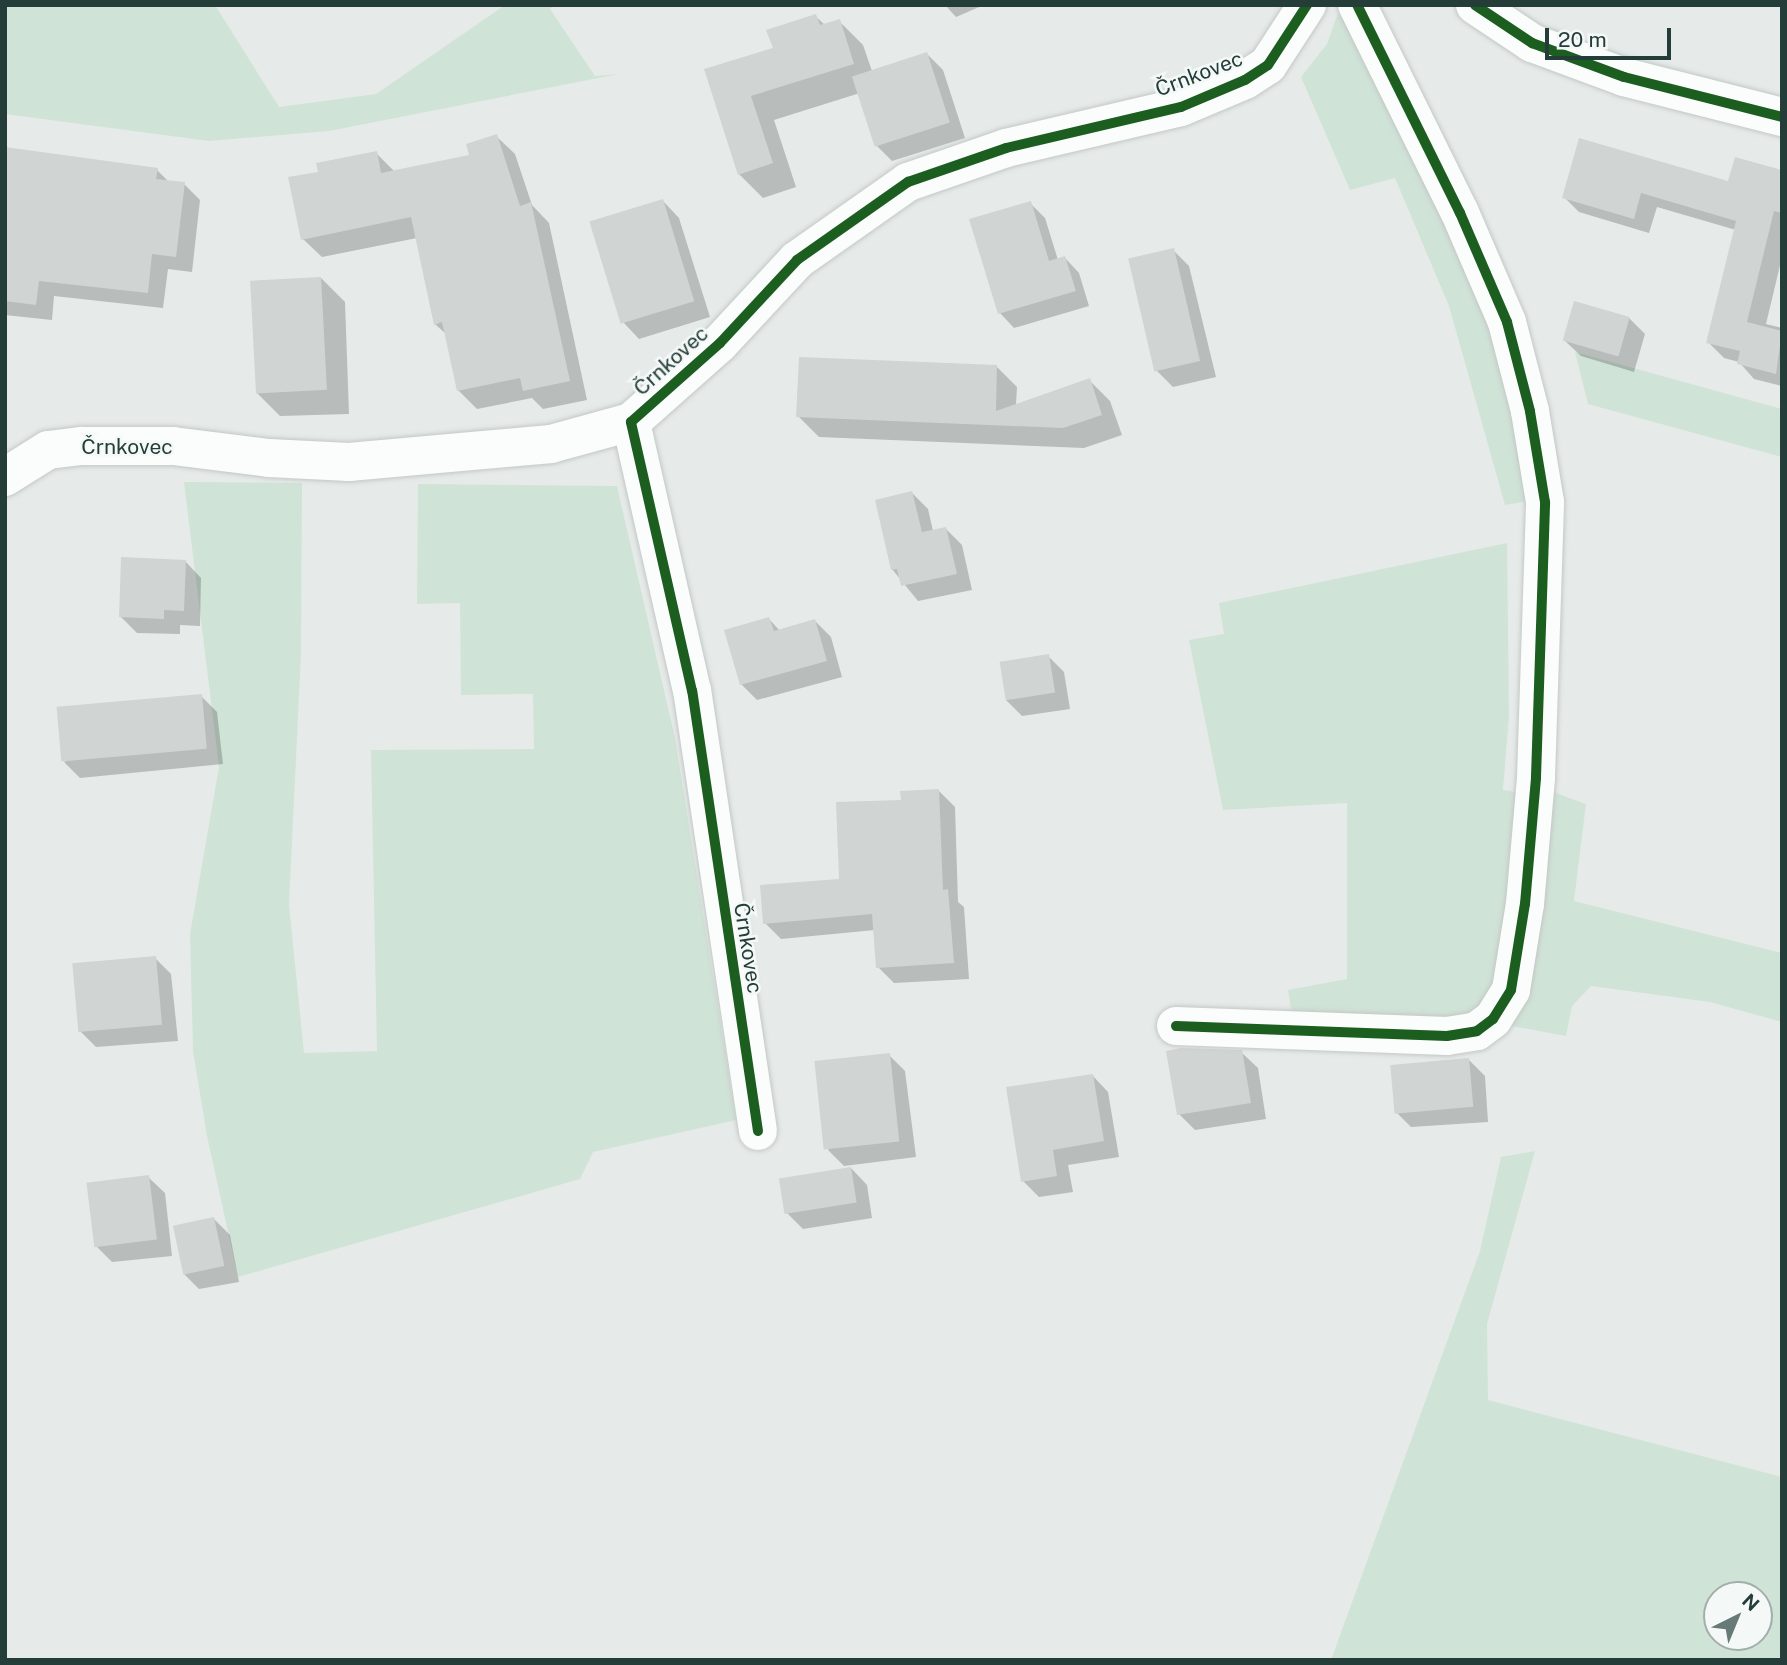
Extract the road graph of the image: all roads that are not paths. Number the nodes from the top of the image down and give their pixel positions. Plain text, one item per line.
1 (1307, 5) edge
2 (1357, 5) edge
3 (1475, 5) edge
4 (1782, 117) edge
5 (631, 422) junction
6 (5, 477) edge
7 (1176, 1026) dead end
8 (758, 1131) dead end

1 - 5 street, Črnkovec
2 - 7 street
3 - 4 street
5 - 6 street, Črnkovec
5 - 8 street, Črnkovec

